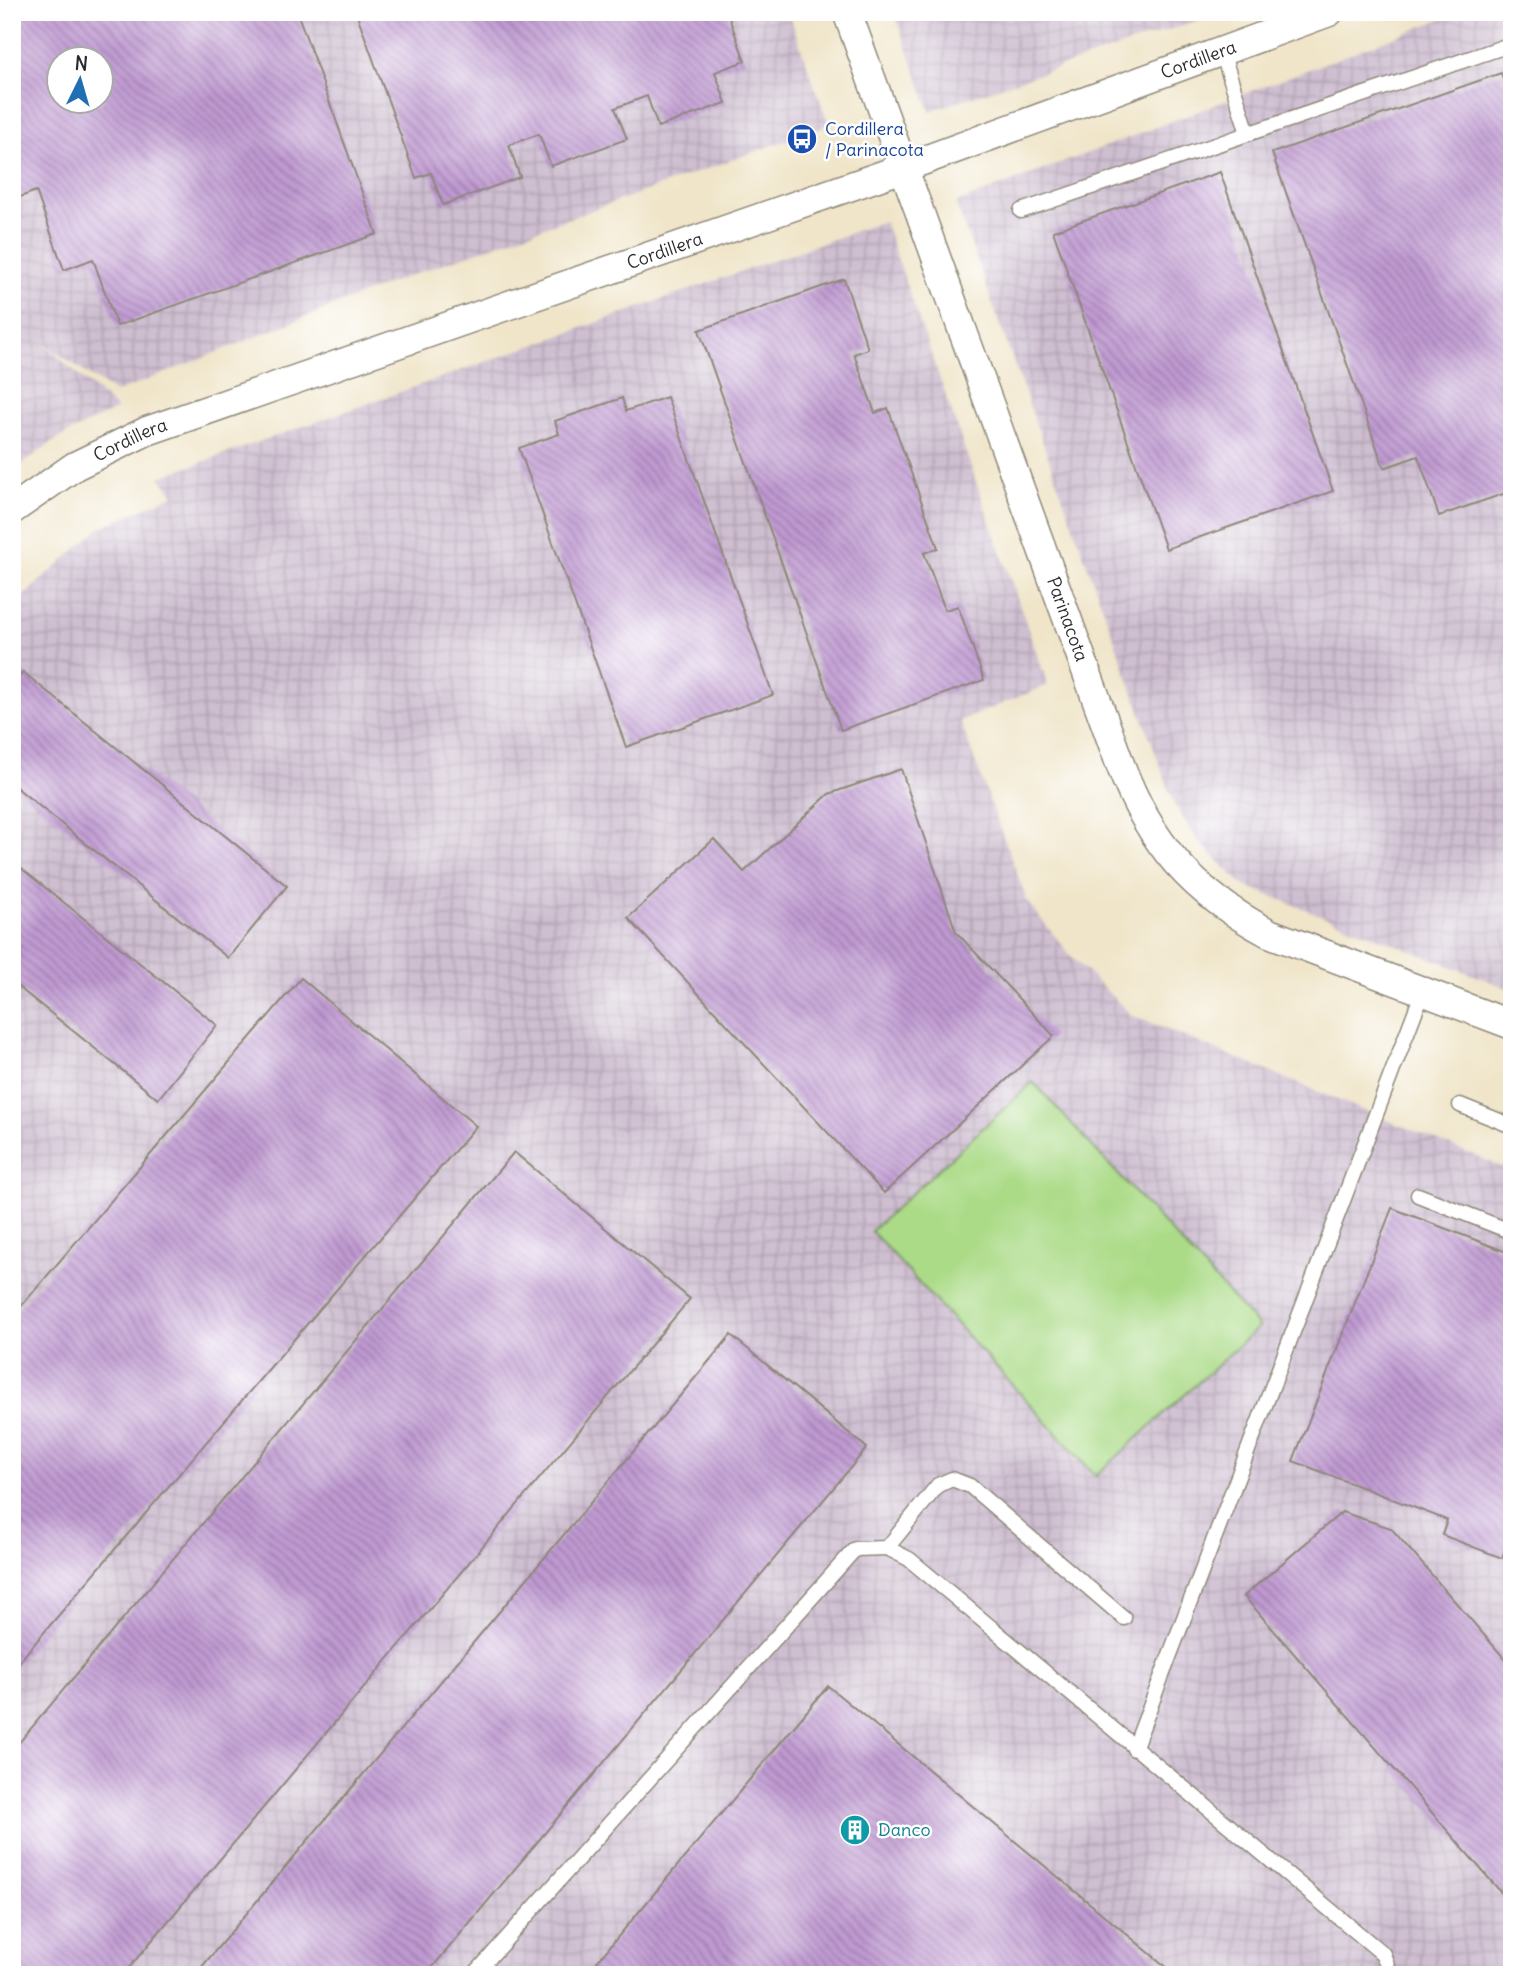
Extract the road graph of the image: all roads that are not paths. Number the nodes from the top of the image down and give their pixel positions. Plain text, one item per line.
1 (847, 12) edge
2 (1329, 12) edge
3 (1512, 44) edge
4 (1222, 52) junction
5 (1248, 133) junction
6 (904, 167) junction
7 (1021, 211) dead end
8 (12, 510) edge
9 (1423, 991) junction
10 (1512, 1025) edge
11 (1460, 1105) dead end
12 (1512, 1126) edge
13 (1418, 1195) dead end
14 (1512, 1232) edge
15 (887, 1548) junction
16 (1124, 1618) dead end
17 (1134, 1749) junction
18 (474, 1975) edge
19 (1391, 1975) edge

1 - 6 street, Parinacota
2 - 4 street, Cordillera
3 - 5 lane
4 - 5 lane
4 - 6 street, Cordillera
5 - 7 lane
6 - 8 street, Cordillera
6 - 9 street, Parinacota
9 - 10 street, Parinacota
9 - 17 lane
11 - 12 lane
13 - 14 lane
15 - 16 lane
15 - 17 lane
15 - 18 lane
17 - 19 lane

